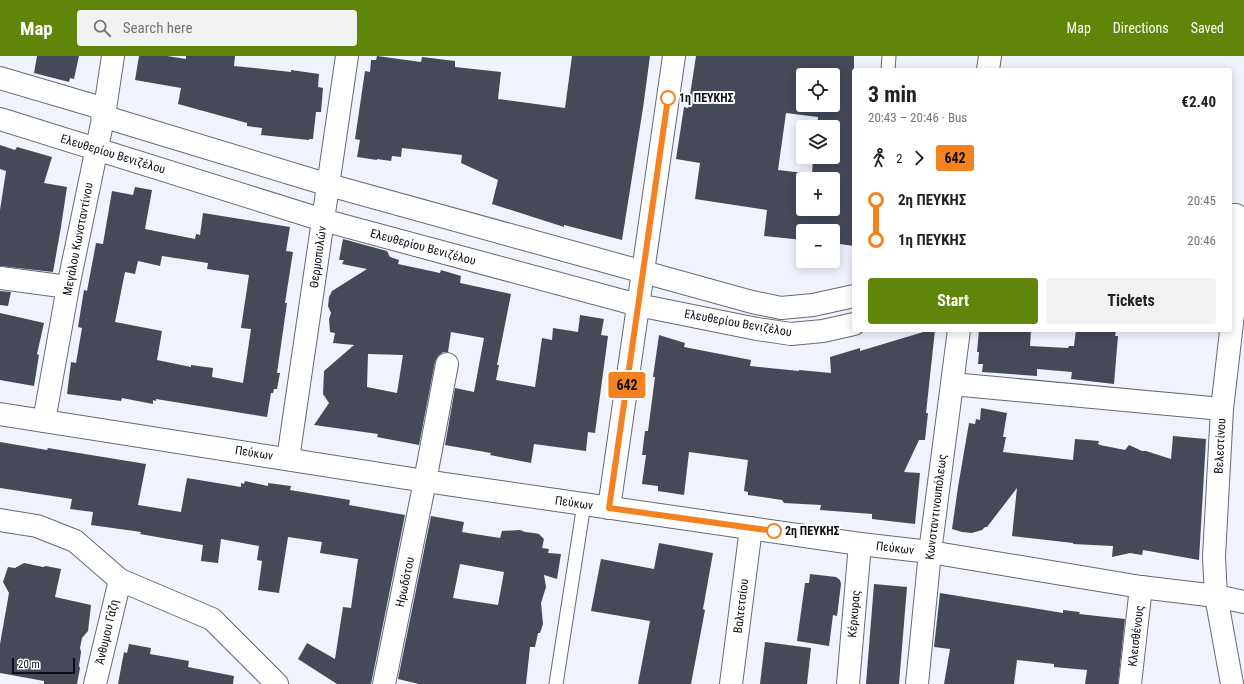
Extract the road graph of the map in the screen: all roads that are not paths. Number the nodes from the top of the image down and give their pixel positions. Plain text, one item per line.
1 (113, 56) edge
2 (347, 56) edge
3 (674, 56) edge
4 (889, 56) edge
5 (990, 56) edge
6 (888, 68) edge
7 (988, 68) edge
8 (0, 78) edge
9 (103, 112) junction
10 (0, 119) edge
11 (96, 149) junction
12 (329, 185) junction
13 (1232, 215) edge
14 (323, 220) junction
15 (643, 271) junction
16 (0, 278) edge
17 (68, 287) junction
18 (852, 296) edge
19 (638, 305) junction
20 (1232, 323) edge
21 (852, 324) edge
22 (959, 332) edge
23 (1231, 332) edge
24 (447, 364) dead end
25 (952, 384) junction
26 (1222, 409) junction
27 (0, 414) edge
28 (44, 421) junction
29 (288, 459) junction
30 (425, 481) junction
31 (584, 504) junction
32 (609, 508) junction
33 (0, 520) edge
34 (751, 528) junction
35 (860, 544) junction
36 (930, 552) junction
37 (120, 580) junction
38 (1141, 587) junction
39 (1216, 596) junction
40 (1241, 601) edge
41 (386, 683) edge
42 (95, 684) edge
43 (277, 684) edge
44 (556, 684) edge
45 (731, 684) edge
46 (848, 684) edge
47 (917, 684) edge
48 (1130, 684) edge
49 (1232, 684) edge

1 - 9 street, Μεγάλου Κωνσταντίνου
2 - 12 street, Θερμοπυλών
3 - 15 street
4 - 6 lane
5 - 7 street
8 - 9 street, Ελευθερίου Βενιζέλου
9 - 11 street, Μεγάλου Κωνσταντίνου
9 - 12 street, Ελευθερίου Βενιζέλου
10 - 11 street, Ελευθερίου Βενιζέλου
11 - 14 street, Ελευθερίου Βενιζέλου
11 - 17 street, Μεγάλου Κωνσταντίνου
12 - 14 street, Θερμοπυλών
12 - 15 street, Ελευθερίου Βενιζέλου
13 - 20 street, Βελεστίνου
14 - 19 street, Ελευθερίου Βενιζέλου
14 - 29 street, Θερμοπυλών
15 - 18 street, Ελευθερίου Βενιζέλου
15 - 19 street
16 - 17 street
17 - 28 street, Μεγάλου Κωνσταντίνου
19 - 21 street, Ελευθερίου Βενιζέλου
19 - 32 street
22 - 25 street, Κωνσταντινουπόλεως
23 - 26 street, Βελεστίνου
24 - 30 street, Ηρωδότου
25 - 26 street
25 - 36 street, Κωνσταντινουπόλεως
26 - 39 street, Βελεστίνου
27 - 28 street, Πεύκων
28 - 29 street, Πεύκων
29 - 30 street, Πεύκων
30 - 31 street, Πεύκων
30 - 41 street, Ηρωδότου
31 - 32 street, Πεύκων
31 - 44 lane
32 - 34 street, Πεύκων
33 - 37 street
34 - 35 street, Πεύκων
34 - 45 street, Βαλτετσίου
35 - 36 street, Πεύκων
35 - 46 street, Κέρκυρας
36 - 38 street, Πεύκων
36 - 47 street, Κωνσταντινουπόλεως
37 - 42 street, Άνθυμου Γάζη
37 - 43 street
38 - 39 street, Πεύκων
38 - 48 street, Κλεισθένους
39 - 40 street, Πεύκων
39 - 49 street, Βελεστίνου

